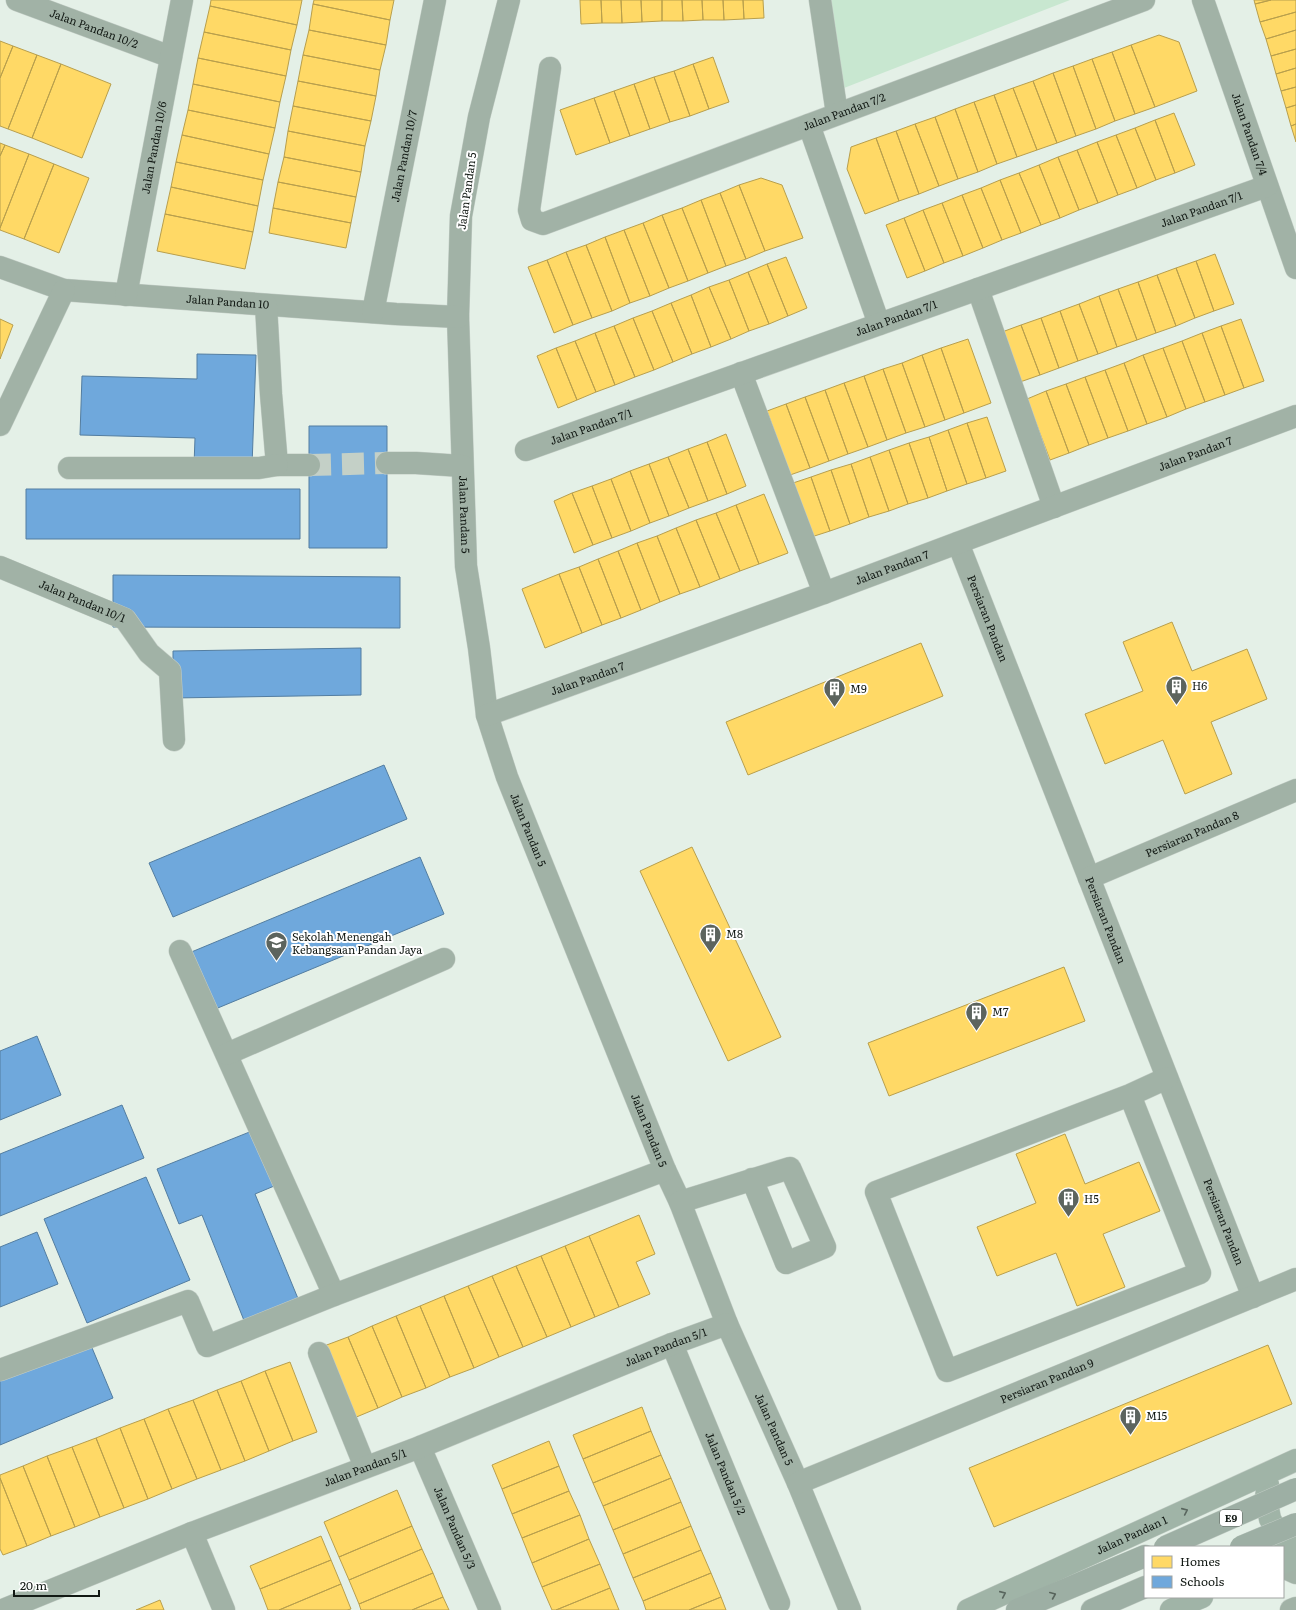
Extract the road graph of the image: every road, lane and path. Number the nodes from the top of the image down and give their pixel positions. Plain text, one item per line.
1 (17, 0) edge
2 (182, 0) edge
3 (435, 0) edge
4 (509, 0) edge
5 (820, 0) edge
6 (1144, 0) edge
7 (1203, 0) edge
8 (171, 57) junction
9 (550, 68) dead end
10 (837, 114) junction
11 (809, 125) junction
12 (1268, 186) junction
13 (0, 267) edge
14 (1296, 268) edge
15 (978, 289) junction
16 (64, 290) junction
17 (126, 295) junction
18 (266, 305) junction
19 (373, 312) junction
20 (458, 317) junction
21 (879, 324) junction
22 (741, 373) junction
23 (1296, 416) edge
24 (0, 425) edge
25 (526, 450) dead end
26 (387, 463) tunnel mouth
27 (309, 465) tunnel mouth
28 (277, 466) junction
29 (462, 466) junction
30 (70, 468) dead end
31 (1054, 507) junction
32 (958, 543) junction
33 (0, 566) edge
34 (824, 593) junction
35 (487, 715) junction
36 (174, 740) dead end
37 (1296, 790) edge
38 (1089, 878) junction
39 (180, 951) dead end
40 (444, 959) dead end
41 (227, 1054) junction
42 (1167, 1078) junction
43 (1130, 1095) junction
44 (665, 1170) junction
45 (752, 1179) dead end
46 (680, 1202) junction
47 (1296, 1279) edge
48 (334, 1295) junction
49 (1253, 1297) junction
50 (727, 1324) junction
51 (672, 1344) junction
52 (319, 1353) dead end
53 (0, 1370) edge
54 (420, 1447) junction
55 (1296, 1460) edge
56 (365, 1467) junction
57 (1271, 1472) junction
58 (798, 1483) junction
59 (1296, 1489) edge
60 (1296, 1524) edge
61 (192, 1533) junction
62 (1167, 1546) edge
63 (1243, 1546) edge
64 (1296, 1548) edge
65 (1144, 1556) edge
66 (1296, 1558) edge
67 (1284, 1563) edge
68 (1284, 1567) edge
69 (1296, 1573) edge
70 (1144, 1587) edge
71 (1200, 1598) edge
72 (779, 1603) dead end
73 (1296, 1608) edge
74 (3, 1610) edge
75 (224, 1610) edge
76 (490, 1610) edge
77 (850, 1610) edge
78 (968, 1610) edge
79 (1018, 1610) edge
80 (1092, 1610) edge
81 (1171, 1610) edge
82 (1291, 1610) edge

1 - 8 street, Jalan Pandan 10/2
2 - 8 street, Jalan Pandan 10/6
3 - 19 street, Jalan Pandan 10/7
4 - 20 street, Jalan Pandan 5
5 - 10 street
6 - 10 street, Jalan Pandan 7/2
7 - 12 street, Jalan Pandan 7/4
8 - 17 street, Jalan Pandan 10/6
9 - 11 street, Jalan Pandan 7/2
10 - 11 street, Jalan Pandan 7/2
11 - 21 street
12 - 14 street, Jalan Pandan 7/4
12 - 15 street, Jalan Pandan 7/1
13 - 16 street, Jalan Pandan 10
15 - 21 street, Jalan Pandan 7/1
15 - 31 street
16 - 17 street, Jalan Pandan 10
16 - 24 street
17 - 18 street, Jalan Pandan 10
18 - 19 street, Jalan Pandan 10
18 - 28 street
19 - 20 street, Jalan Pandan 10
20 - 29 street, Jalan Pandan 5
21 - 22 street, Jalan Pandan 7/1
22 - 25 street, Jalan Pandan 7/1
22 - 34 street
23 - 31 street, Jalan Pandan 7
26 - 29 street
27 - 28 street
28 - 30 street
29 - 35 street, Jalan Pandan 5
31 - 32 street, Jalan Pandan 7
32 - 34 street, Jalan Pandan 7
32 - 38 street, Persiaran Pandan
33 - 36 street, Jalan Pandan 10/1
34 - 35 street, Jalan Pandan 7
35 - 44 street, Jalan Pandan 5
37 - 38 street, Persiaran Pandan 8
38 - 42 street, Persiaran Pandan
39 - 41 street
40 - 41 street
41 - 48 street
42 - 43 street
42 - 49 street, Persiaran Pandan
43 - 43 street
44 - 46 street, Jalan Pandan 5
44 - 48 street
45 - 46 street
46 - 50 street, Jalan Pandan 5
47 - 49 street, Persiaran Pandan 9
48 - 53 street
49 - 58 street, Persiaran Pandan 9
50 - 51 street, Jalan Pandan 5/1
50 - 58 street, Jalan Pandan 5
51 - 54 street, Jalan Pandan 5/1
51 - 72 street, Jalan Pandan 5/2
52 - 56 street
54 - 56 street, Jalan Pandan 5/1
54 - 76 street, Jalan Pandan 5/3
55 - 57 main road, Jalan Pandan 1
56 - 61 street, Jalan Pandan 5/1
57 - 64 main road
78 -> 57 main road, Jalan Pandan 1
58 - 77 street, Jalan Pandan 5
59 - 62 highway, E9, bridge
60 - 63 highway, bridge
61 - 74 street, Jalan Pandan 5/1
61 - 75 street
79 -> 65 highway
66 - 67 main road
68 - 69 street
70 - 80 highway
71 - 81 main road
73 - 82 street

